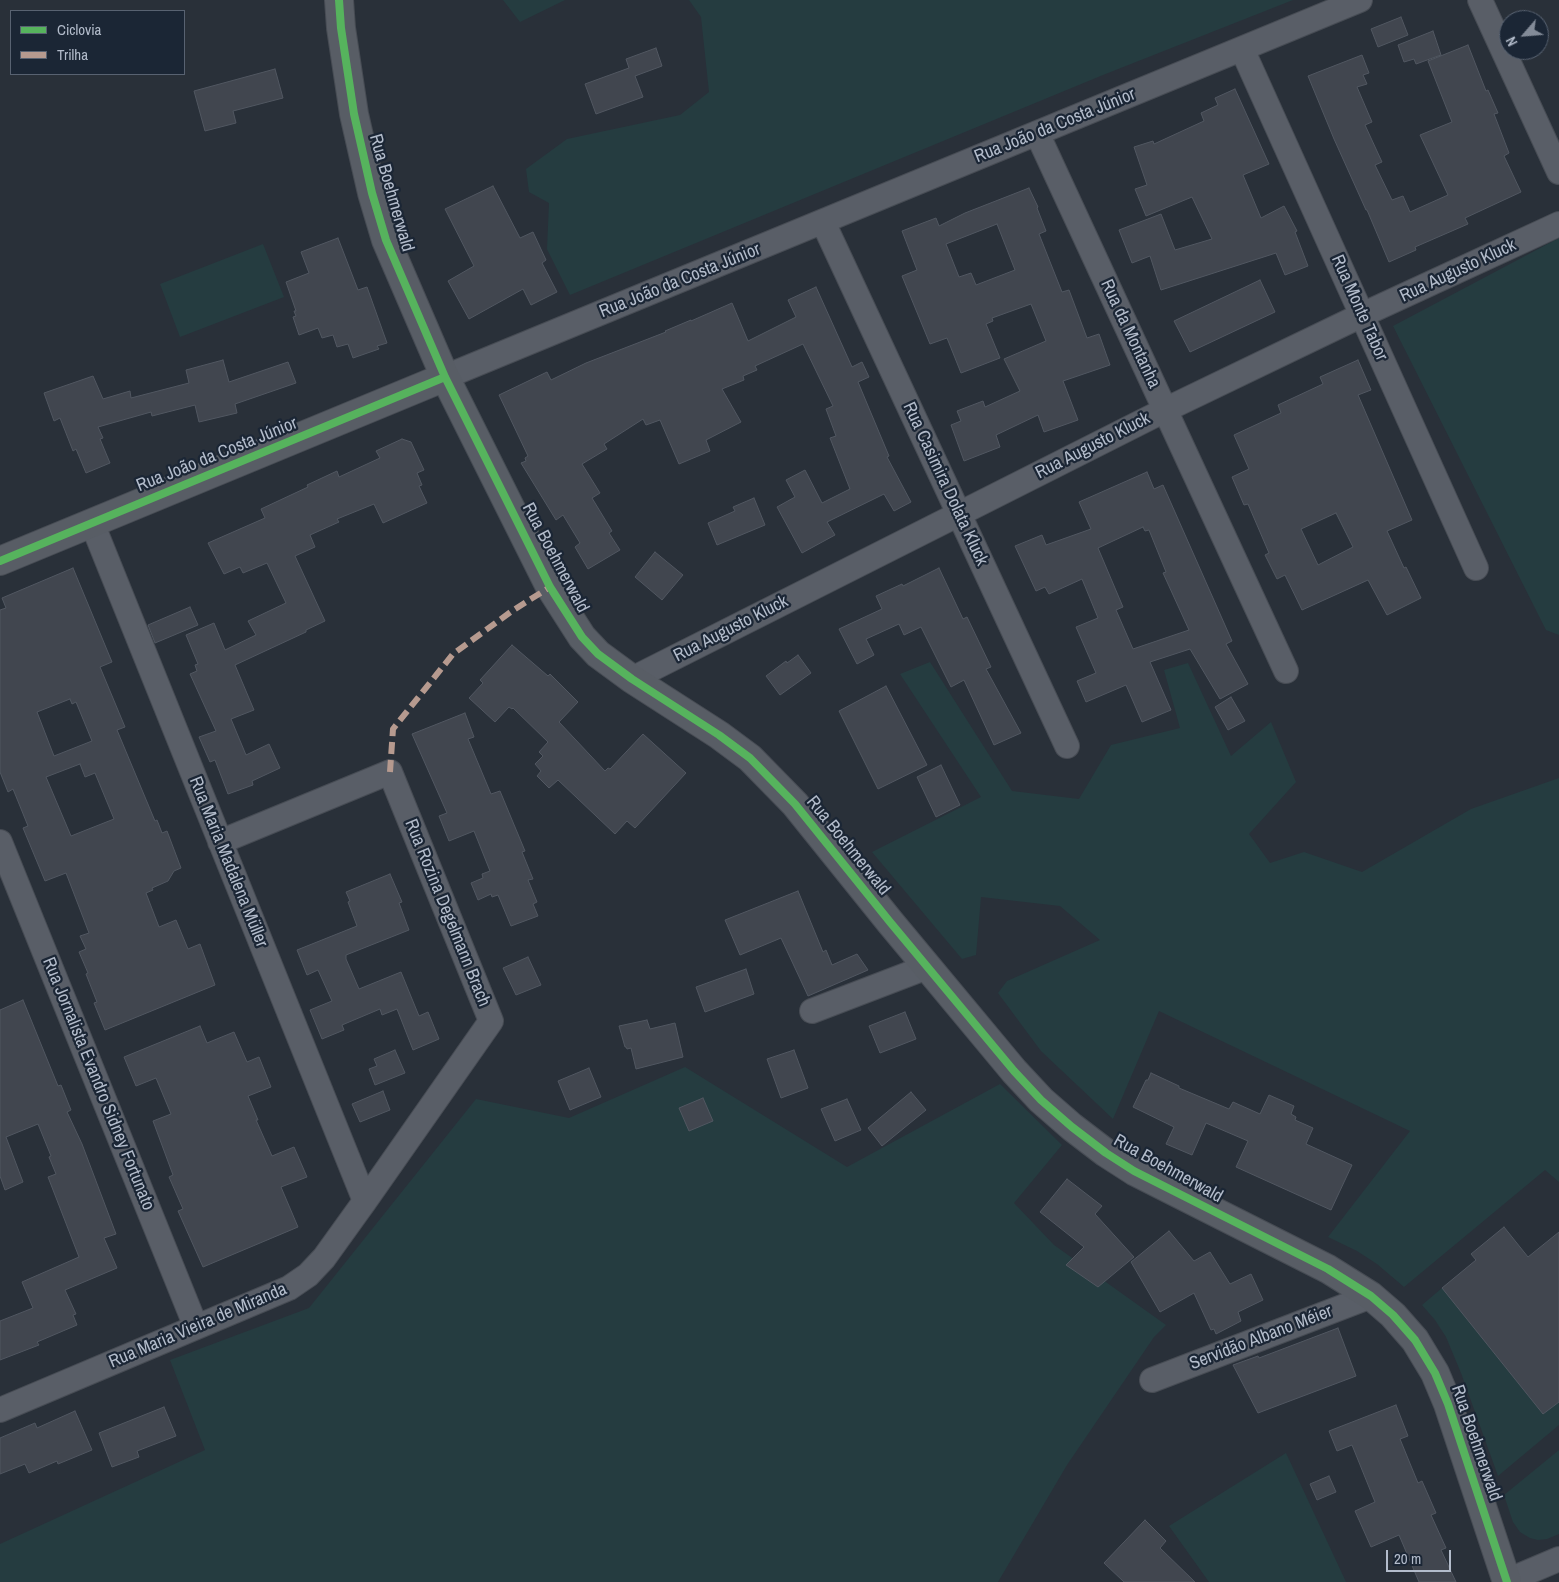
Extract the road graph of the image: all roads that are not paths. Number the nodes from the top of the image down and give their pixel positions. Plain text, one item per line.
1 (338, 0) edge
2 (1360, 0) edge
3 (1480, 0) edge
4 (1242, 49) junction
5 (1037, 133) junction
6 (1559, 172) edge
7 (823, 222) junction
8 (1559, 224) edge
9 (1362, 315) junction
10 (445, 378) junction
11 (1165, 410) junction
12 (959, 514) junction
13 (92, 523) junction
14 (0, 561) edge
15 (1476, 568) dead end
16 (1286, 671) dead end
17 (632, 678) junction
18 (1067, 746) dead end
19 (0, 842) edge
20 (220, 842) junction
21 (927, 967) junction
22 (812, 1011) dead end
23 (365, 1201) junction
24 (1371, 1296) junction
25 (196, 1327) junction
26 (1152, 1380) dead end
27 (0, 1410) edge
28 (1559, 1558) edge
29 (1507, 1582) edge

1 - 10 main road, Rua Boehmerwald
2 - 4 street, Rua João da Costa Júnior
3 - 6 street
4 - 5 street, Rua João da Costa Júnior
4 - 9 street, Rua Monte Tabor
5 - 7 street, Rua João da Costa Júnior
5 - 11 street, Rua da Montanha
7 - 10 street, Rua João da Costa Júnior
7 - 12 street, Rua Casimira Dolata Kluck
8 - 9 street, Rua Augusto Kluck
9 - 11 street, Rua Augusto Kluck
9 - 15 street, Rua Monte Tabor
10 - 13 main road, Rua João da Costa Júnior
10 - 17 main road, Rua Boehmerwald
11 - 12 street, Rua Augusto Kluck
11 - 16 street, Rua da Montanha
12 - 17 street, Rua Augusto Kluck
12 - 18 street, Rua Casimira Dolata Kluck
13 - 14 main road, Rua João da Costa Júnior
13 - 20 street, Rua Maria Madalena Müller
17 - 21 main road, Rua Boehmerwald
19 - 25 street, Rua Jornalista Evandro Sidney Fortunato
20 - 23 street, Rua Maria Madalena Müller
20 - 23 street, Rua Rozina Degelmann Brach
21 - 22 street
21 - 24 main road, Rua Boehmerwald
23 - 25 street, Rua Maria Vieira de Miranda
24 - 26 street, Servidão Albano Méier
24 - 29 main road, Rua Boehmerwald
25 - 27 street, Rua Maria Vieira de Miranda
28 - 29 street

